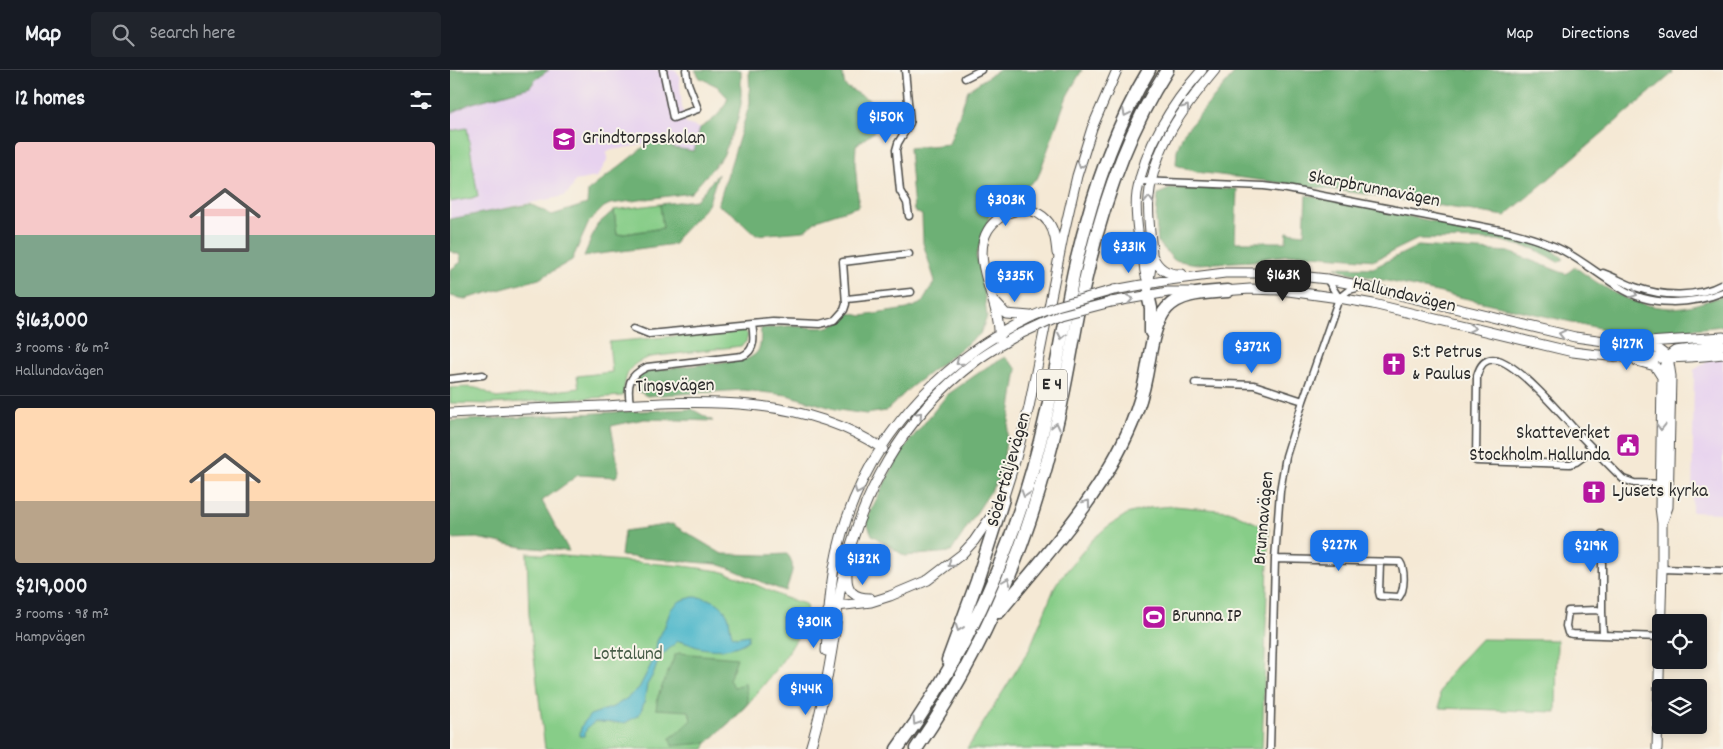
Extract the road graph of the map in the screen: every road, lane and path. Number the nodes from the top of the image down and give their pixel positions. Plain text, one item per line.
1 (663, 70) edge
2 (686, 70) edge
3 (905, 70) edge
4 (981, 70) edge
5 (1117, 70) edge
6 (1149, 70) edge
7 (1167, 70) edge
8 (1202, 70) edge
9 (1215, 70) edge
10 (965, 78) dead end
11 (1140, 182) junction
12 (1151, 183) junction
13 (908, 216) dead end
14 (1139, 240) junction
15 (1152, 252) junction
16 (909, 254) dead end
17 (1057, 265) junction
18 (1593, 268) junction
19 (1223, 274) junction
20 (1327, 280) junction
21 (1723, 284) edge
22 (1128, 286) junction
23 (1362, 286) junction
24 (1148, 289) junction
25 (1228, 291) junction
26 (910, 292) dead end
27 (1723, 292) edge
28 (1339, 298) junction
29 (847, 299) junction
30 (993, 300) junction
31 (1033, 316) junction
32 (752, 324) junction
33 (634, 328) dead end
34 (999, 334) junction
35 (1723, 337) edge
36 (1628, 343) junction
37 (1723, 345) edge
38 (992, 350) junction
39 (1151, 350) junction
40 (1723, 354) edge
41 (1600, 356) junction
42 (1708, 356) junction
43 (1668, 357) junction
44 (483, 375) dead end
45 (1667, 377) junction
46 (450, 379) edge
47 (1196, 383) dead end
48 (1303, 401) junction
49 (630, 404) junction
50 (450, 413) edge
51 (880, 447) junction
52 (1594, 449) junction
53 (890, 454) junction
54 (1664, 484) junction
55 (1003, 499) junction
56 (1602, 534) dead end
57 (1275, 559) junction
58 (847, 562) junction
59 (1380, 562) junction
60 (1662, 569) junction
61 (1723, 571) edge
62 (890, 596) junction
63 (838, 606) junction
64 (828, 611) junction
65 (1602, 612) junction
66 (1661, 614) edge
67 (988, 625) junction
68 (1604, 634) junction
69 (1652, 637) edge
70 (1660, 669) edge
71 (824, 688) junction
72 (934, 694) junction
73 (810, 749) edge
74 (897, 749) edge
75 (916, 749) edge
76 (1270, 749) edge
77 (1657, 749) edge

1 - 2 street
3 - 13 street
4 - 10 street
5 -> 17 main road
6 -> 72 highway, Södertäljevägen / E 4
67 -> 7 highway, E 4
8 - 11 main road
12 -> 9 main road
11 - 12 street, Skarpbrunnavägen
11 - 14 main road
15 -> 12 main road
12 - 18 street, Skarpbrunnavägen
14 - 22 main road
14 - 24 main road
15 - 19 main road
15 - 24 main road
16 - 29 street
17 - 30 main road
17 - 55 main road
18 - 21 street, Skarpbrunnavägen
18 -> 27 street, Skarpbrunnavägen
19 - 20 main road, Hallundavägen
19 - 24 main road, Hallundavägen
20 - 23 main road, Hallundavägen
20 - 28 street
22 - 24 main road, Hallundavägen
22 - 31 main road, Hallundavägen, bridge
23 - 28 street
36 -> 23 main road, Hallundavägen
24 - 25 main road, Hallundavägen
38 -> 24 main road, Hallundavägen, bridge
24 - 39 highway
25 - 28 main road, Hallundavägen
25 - 39 highway
26 - 29 street
28 -> 41 main road, Hallundavägen
28 - 48 street, Brunnavägen
29 - 32 street
30 - 31 main road
30 - 34 main road
31 - 34 main road, Hallundavägen
32 - 33 street
32 - 49 street
34 - 38 main road
34 -> 51 main road, Hallundavägen
35 - 36 main road, Hallundavägen
36 - 43 main road, Hallundavägen
37 - 43 main road, Hallundavägen
53 -> 38 main road, Hallundavägen
67 -> 39 highway
40 - 42 main road, Hallundavägen
41 - 43 main road, Hallundavägen
41 - 45 main road
42 - 43 main road, Hallundavägen
42 - 45 main road
43 - 45 main road
44 - 46 street
45 - 54 main road
47 - 48 street
48 - 57 street, Brunnavägen
49 - 50 main road, Tingsvägen
49 - 51 main road, Tingsvägen
51 - 53 main road, Tingsvägen
51 -> 64 main road, Hallundavägen
52 - 52 street
52 - 54 street
53 - 58 main road, Hallundavägen
54 - 60 main road
55 -> 62 main road
55 -> 72 highway
56 - 65 street
57 - 59 street
57 - 76 street, Brunnavägen
58 - 62 main road
58 - 63 main road, Hallundavägen
59 - 59 street
60 - 61 street
60 - 66 main road
62 - 63 main road
63 - 64 main road
63 - 71 main road, Hallundavägen
64 - 71 main road, Hallundavägen
65 - 68 street
65 - 68 street
67 - 75 highway, E 4
68 - 69 street
70 - 77 main road
71 - 73 main road, Hallundavägen
72 -> 74 highway, Södertäljevägen / E 4

